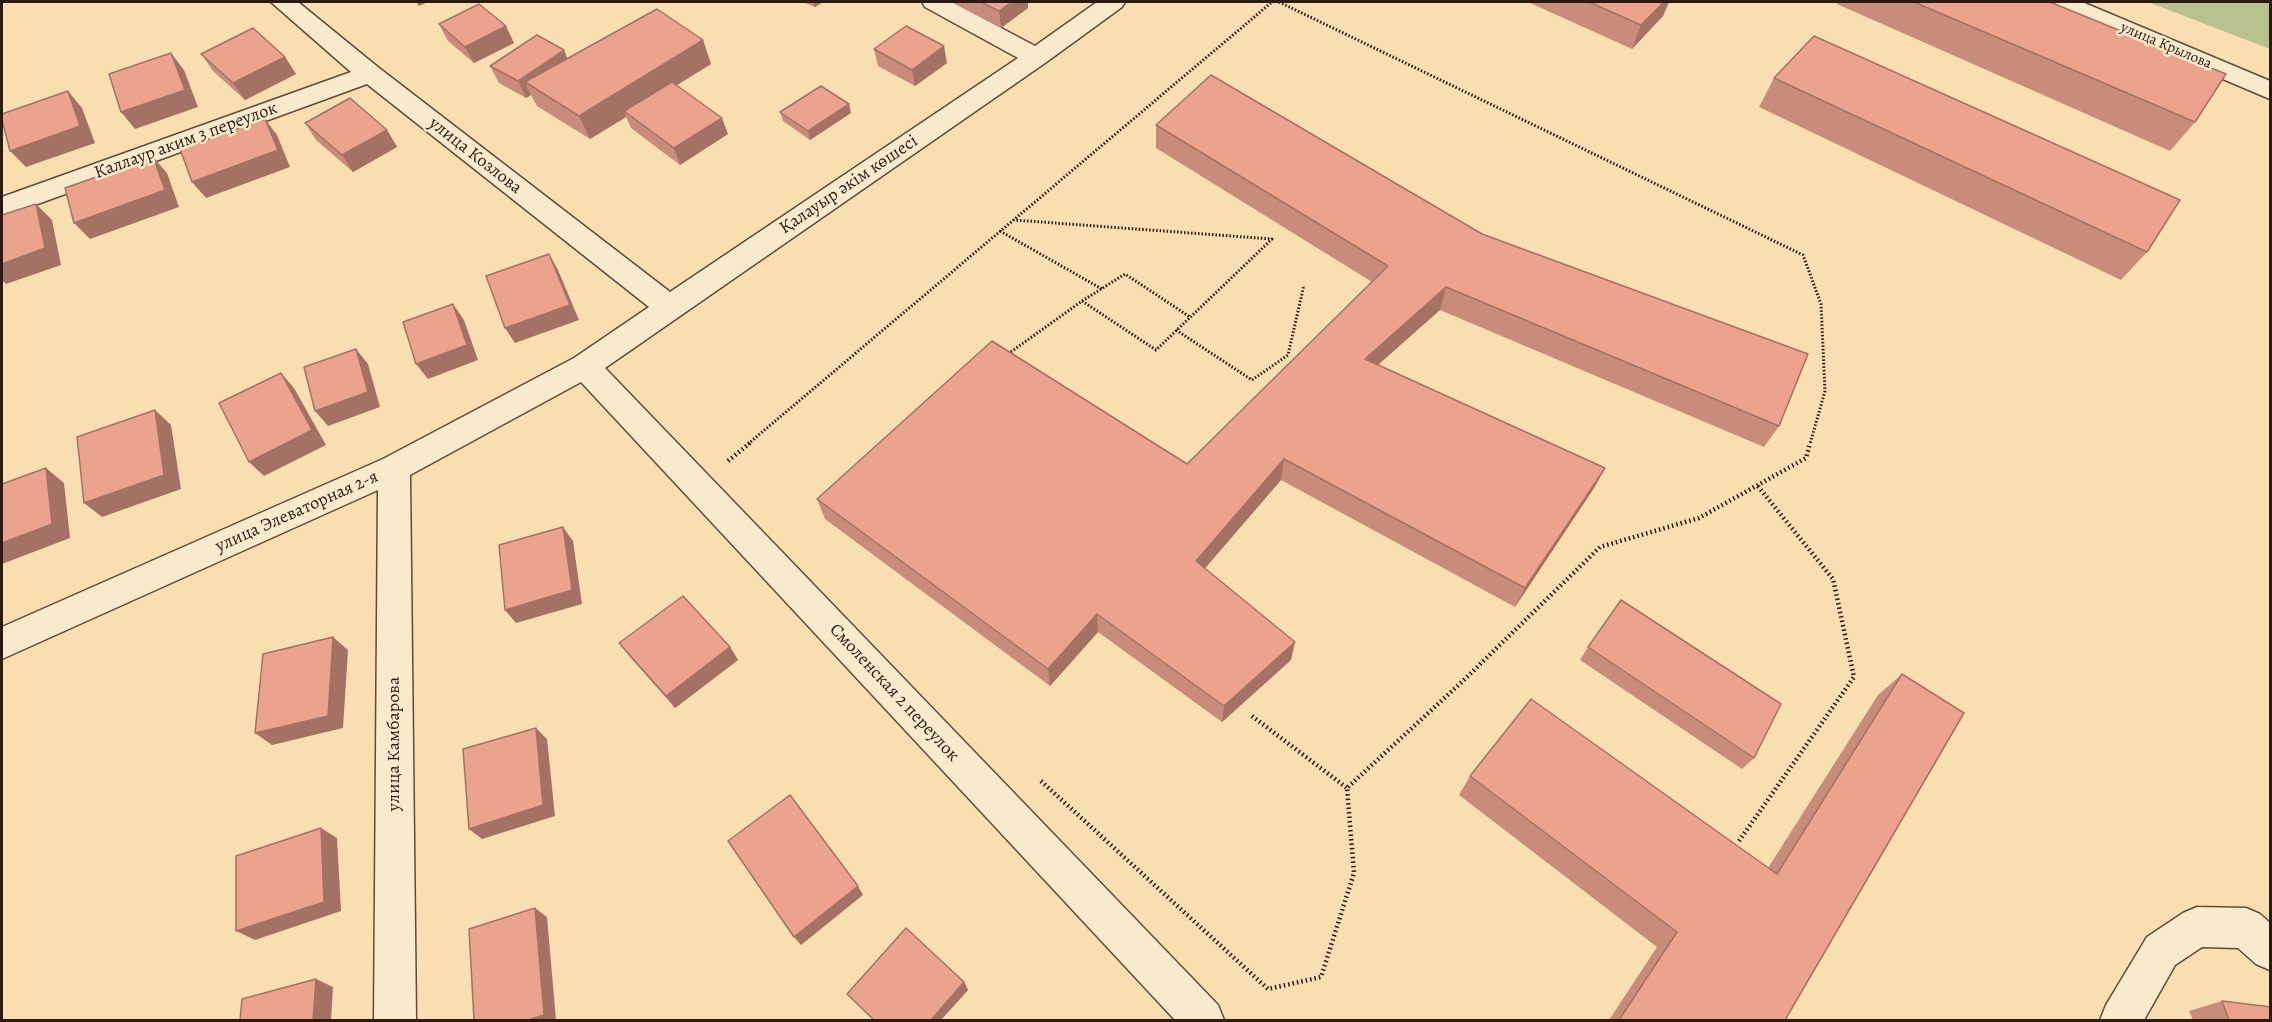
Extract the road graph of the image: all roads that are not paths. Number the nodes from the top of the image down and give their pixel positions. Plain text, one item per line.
1 (283, 2) edge
2 (934, 2) edge
3 (1113, 2) edge
4 (2062, 2) edge
5 (1036, 57) junction
6 (370, 74) junction
7 (2271, 91) edge
8 (2, 207) edge
9 (670, 308) junction
10 (585, 366) junction
11 (394, 468) junction
12 (2, 643) edge
13 (2271, 950) edge
14 (395, 1020) edge
15 (1203, 1020) edge
16 (2121, 1020) edge

1 - 6 street, улица Козлова
2 - 5 street
3 - 5 street, Қалауыр әкім көшесі
4 - 7 street, улица Крылова
5 - 9 street, Қалауыр әкім көшесі
6 - 8 street, Каллаур аким 3 переулок
6 - 9 street, улица Козлова
9 - 10 street, Қалауыр әкім көшесі
10 - 11 street, улица Элеваторная 2-я
10 - 15 street, Смоленская 2 переулок
11 - 12 street, улица Элеваторная 2-я
11 - 14 street, улица Камбарова
13 - 16 street

